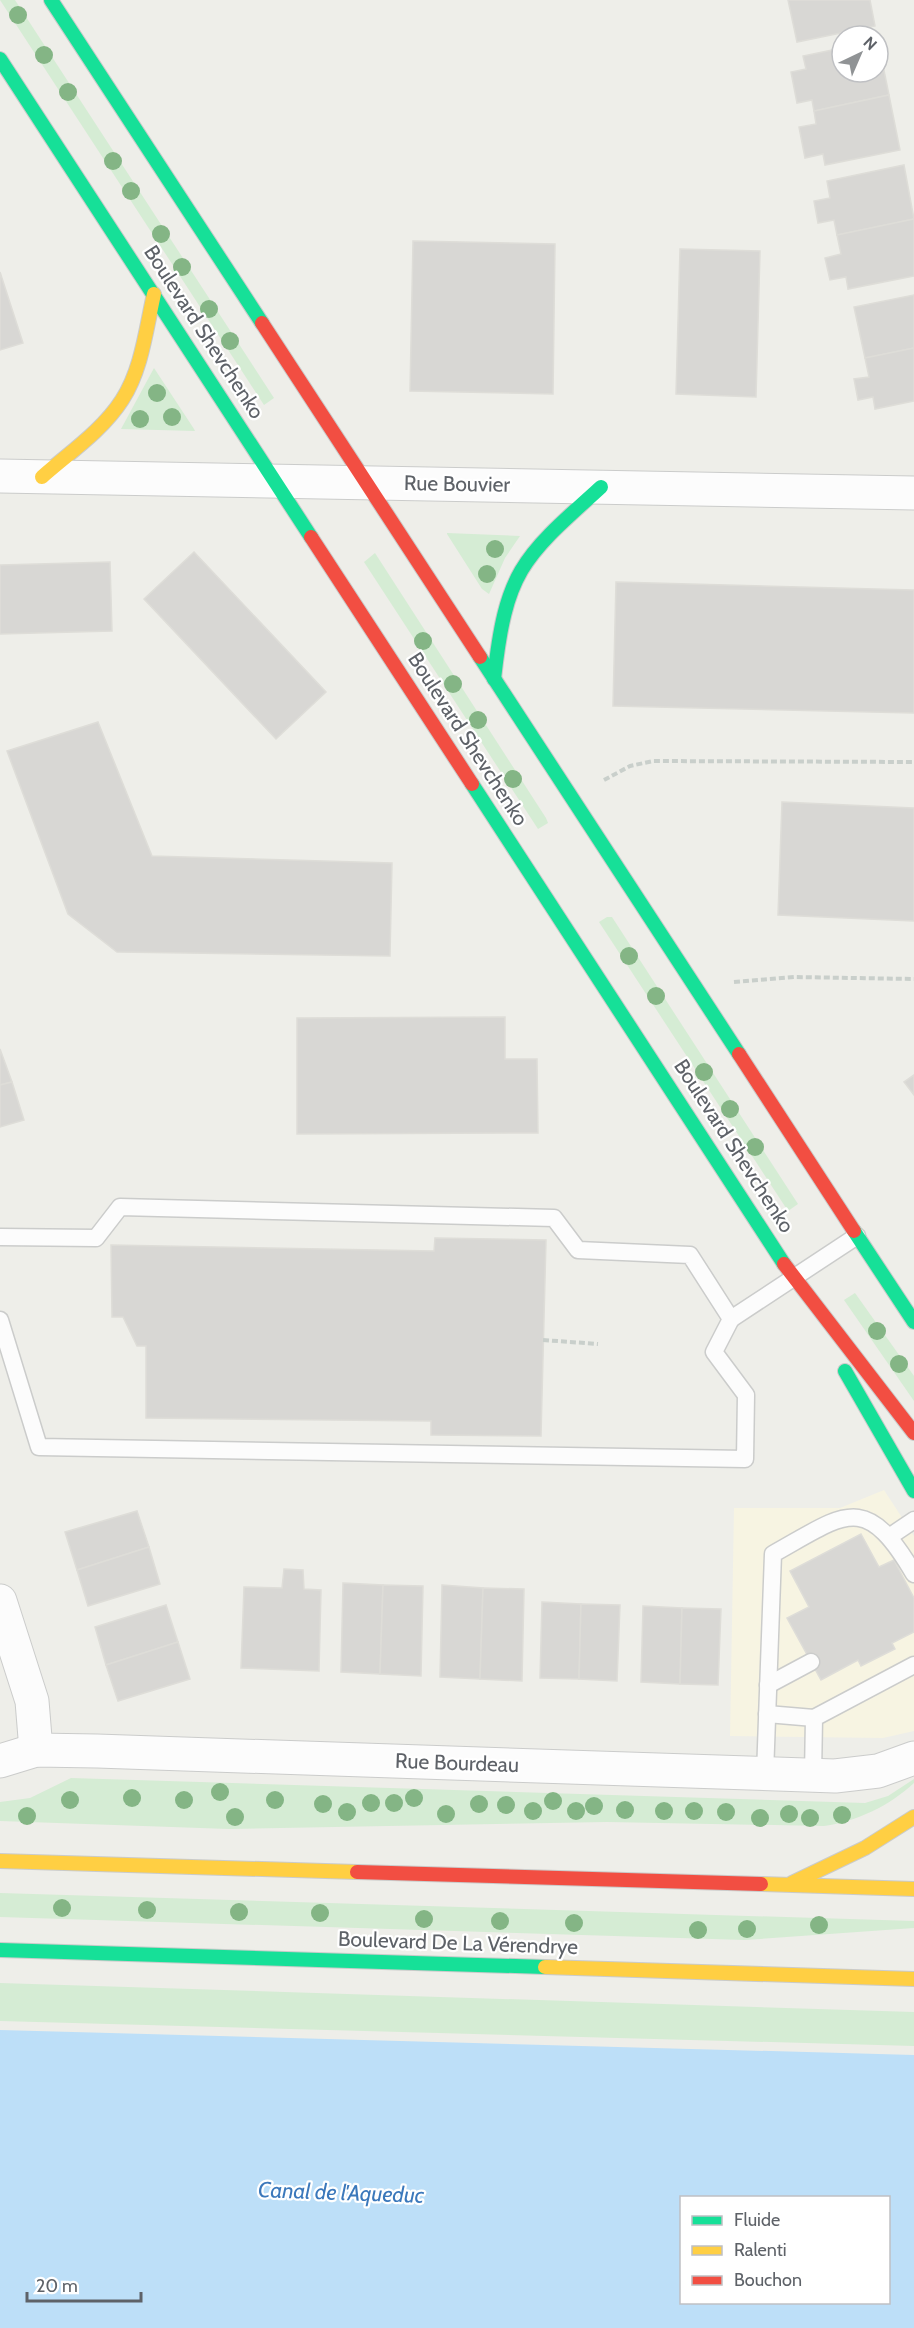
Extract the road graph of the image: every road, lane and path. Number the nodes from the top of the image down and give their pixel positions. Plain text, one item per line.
1 (51, 0) edge
2 (0, 59) edge
3 (154, 294) junction
4 (0, 476) edge
5 (42, 477) junction
6 (277, 482) junction
7 (366, 482) junction
8 (601, 487) junction
9 (914, 493) edge
10 (494, 679) junction
11 (914, 762) edge
12 (603, 781) dead end
13 (914, 979) edge
14 (733, 982) dead end
15 (858, 1236) junction
16 (0, 1237) edge
17 (793, 1278) junction
18 (731, 1319) junction
19 (0, 1320) edge
20 (914, 1322) edge
21 (543, 1340) dead end
22 (598, 1344) dead end
23 (914, 1433) edge
24 (914, 1491) edge
25 (914, 1520) edge
26 (889, 1537) junction
27 (914, 1574) edge
28 (0, 1601) edge
29 (811, 1662) dead end
30 (914, 1665) edge
31 (768, 1685) junction
32 (767, 1714) junction
33 (814, 1718) junction
34 (36, 1750) junction
35 (914, 1758) edge
36 (0, 1761) edge
37 (765, 1774) junction
38 (813, 1775) junction
39 (914, 1817) edge
40 (0, 1861) edge
41 (785, 1887) junction
42 (914, 1889) edge
43 (0, 1950) edge
44 (914, 1979) edge

1 - 7 street
2 - 3 street, Boulevard Shevchenko
3 - 5 street
3 - 6 street, Boulevard Shevchenko
4 - 5 street, Rue Bouvier
5 - 6 street, Rue Bouvier
6 - 7 street, Rue Bouvier
6 - 17 street, Boulevard Shevchenko
7 - 8 street, Rue Bouvier
7 - 10 street
8 - 9 street, Rue Bouvier
8 - 10 street
10 - 15 street
11 - 12 path
13 - 14 path
15 - 17 lane
15 - 20 street
16 - 18 lane
17 - 18 lane
17 - 23 street, Boulevard Shevchenko
17 - 24 street
18 - 19 lane
21 - 22 path
25 - 26 lane
26 - 27 lane
26 - 31 lane
28 - 34 street
29 - 31 lane
30 - 33 lane
31 - 32 lane
32 - 33 lane
32 - 37 lane
33 - 38 lane
34 - 36 street, Rue Bourdeau
34 - 37 street, Rue Bourdeau
35 - 38 street, Rue Bourdeau
37 - 38 street, Rue Bourdeau
39 - 41 street
40 - 41 street
41 - 42 street
43 - 44 street, Boulevard De La Vérendrye

